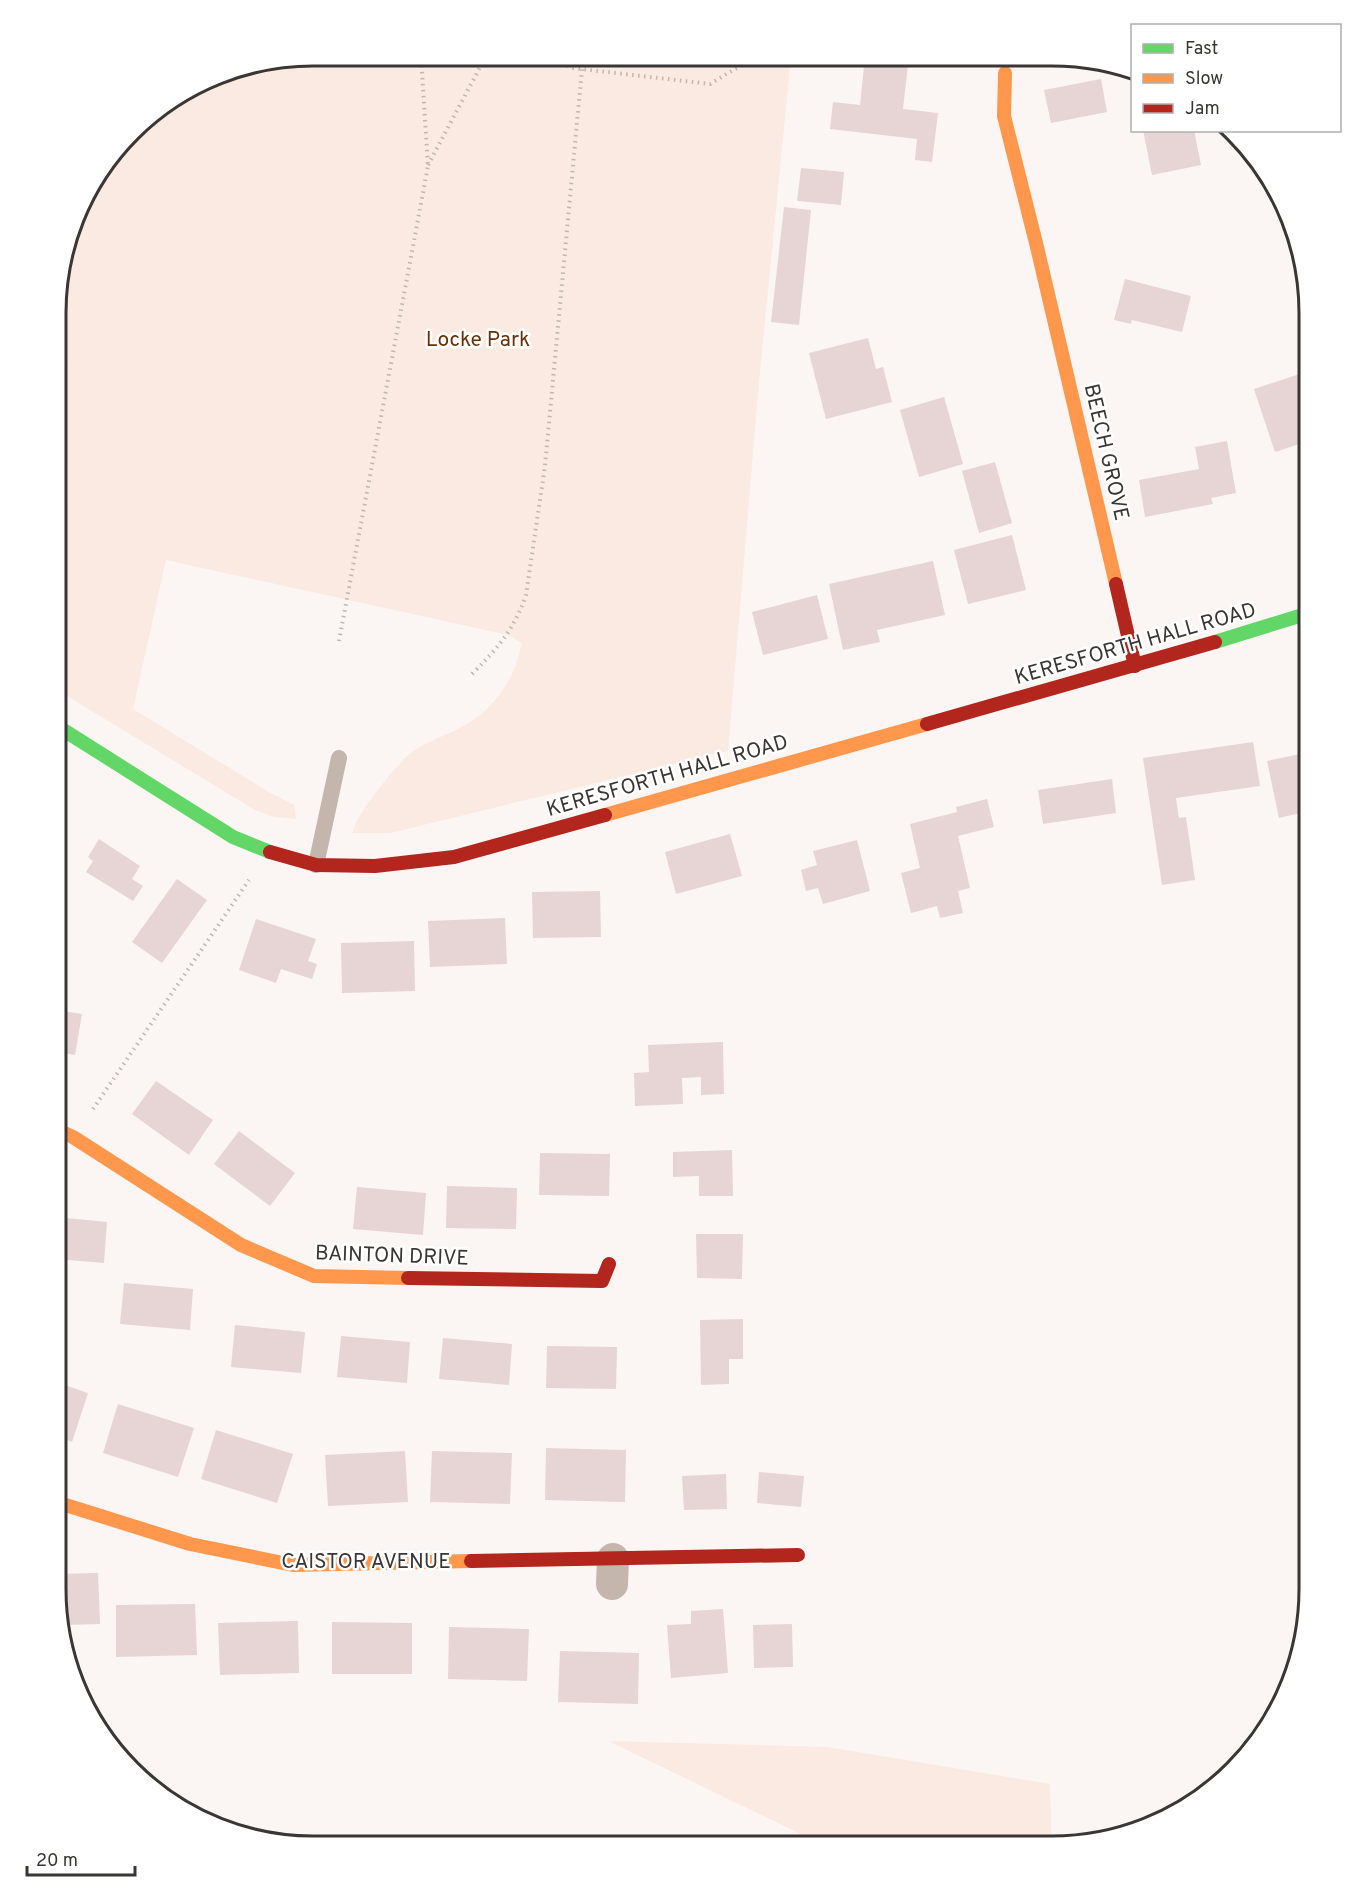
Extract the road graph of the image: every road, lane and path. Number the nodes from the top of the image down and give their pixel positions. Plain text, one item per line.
1 (422, 66) edge
2 (481, 66) edge
3 (568, 66) edge
4 (739, 66) edge
5 (582, 69) junction
6 (1005, 73) dead end
7 (428, 166) junction
8 (1299, 617) edge
9 (339, 641) dead end
10 (1136, 666) junction
11 (472, 674) dead end
12 (66, 732) edge
13 (339, 758) dead end
14 (268, 851) junction
15 (316, 866) junction
16 (66, 1133) edge
17 (74, 1137) junction
18 (609, 1264) dead end
19 (66, 1505) edge
20 (798, 1555) dead end

1 - 7 path
2 - 7 path
3 - 5 path
4 - 5 path
5 - 11 path
6 - 10 street, BEECH GROVE
7 - 9 path
8 - 10 street, KERESFORTH HALL ROAD
10 - 15 street, KERESFORTH HALL ROAD
12 - 14 street, KERESFORTH HALL ROAD
13 - 15 lane
14 - 15 street, KERESFORTH HALL ROAD
14 - 17 path
16 - 17 street, BAINTON DRIVE
17 - 18 street, BAINTON DRIVE
19 - 20 street, CAISTOR AVENUE

